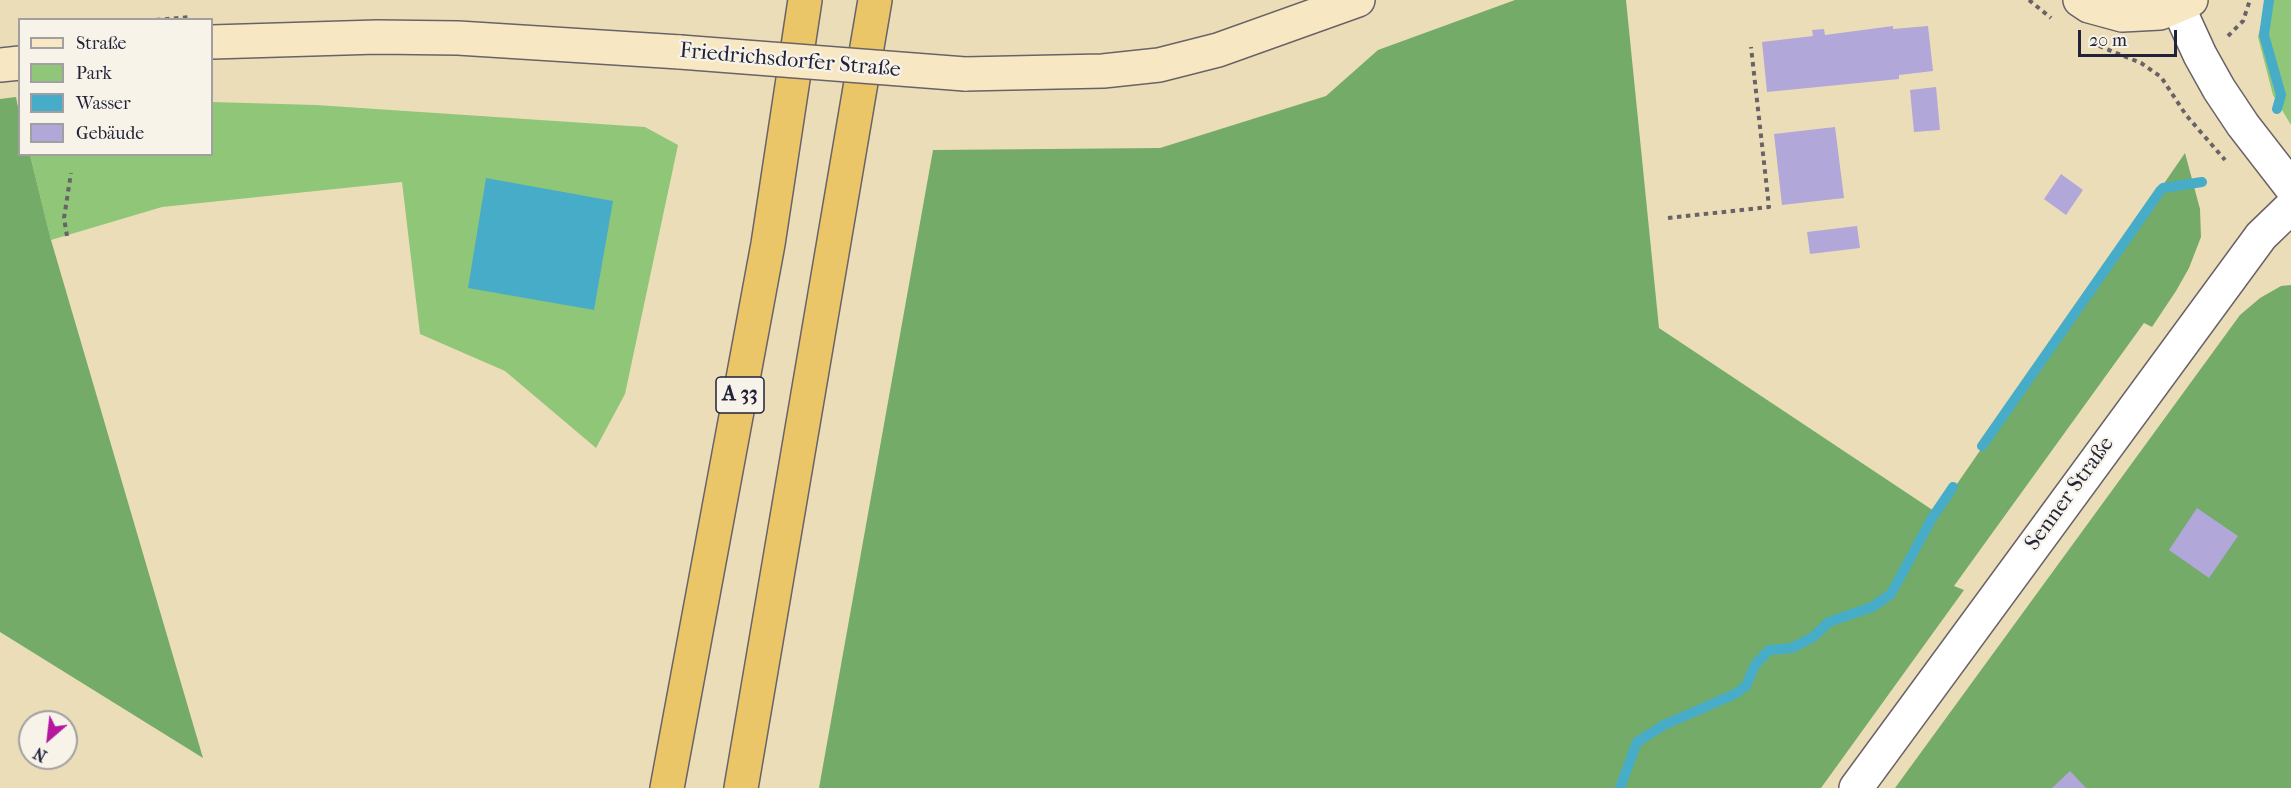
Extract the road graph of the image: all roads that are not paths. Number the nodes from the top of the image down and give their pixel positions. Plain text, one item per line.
1 (805, 0) edge
2 (875, 0) edge
3 (1358, 0) edge
4 (2080, 0) edge
5 (2184, 3) edge
6 (213, 42) edge
7 (18, 63) edge
8 (0, 65) edge
9 (2291, 187) edge
10 (2291, 207) edge
11 (667, 788) edge
12 (741, 788) edge
13 (1856, 788) edge

1 - 11 highway, A 33
2 - 12 highway
3 - 6 main road, Friedrichsdorfer Straße, bridge
4 - 5 main road
5 - 9 street
7 - 8 main road
10 - 13 street, Senner Straße

